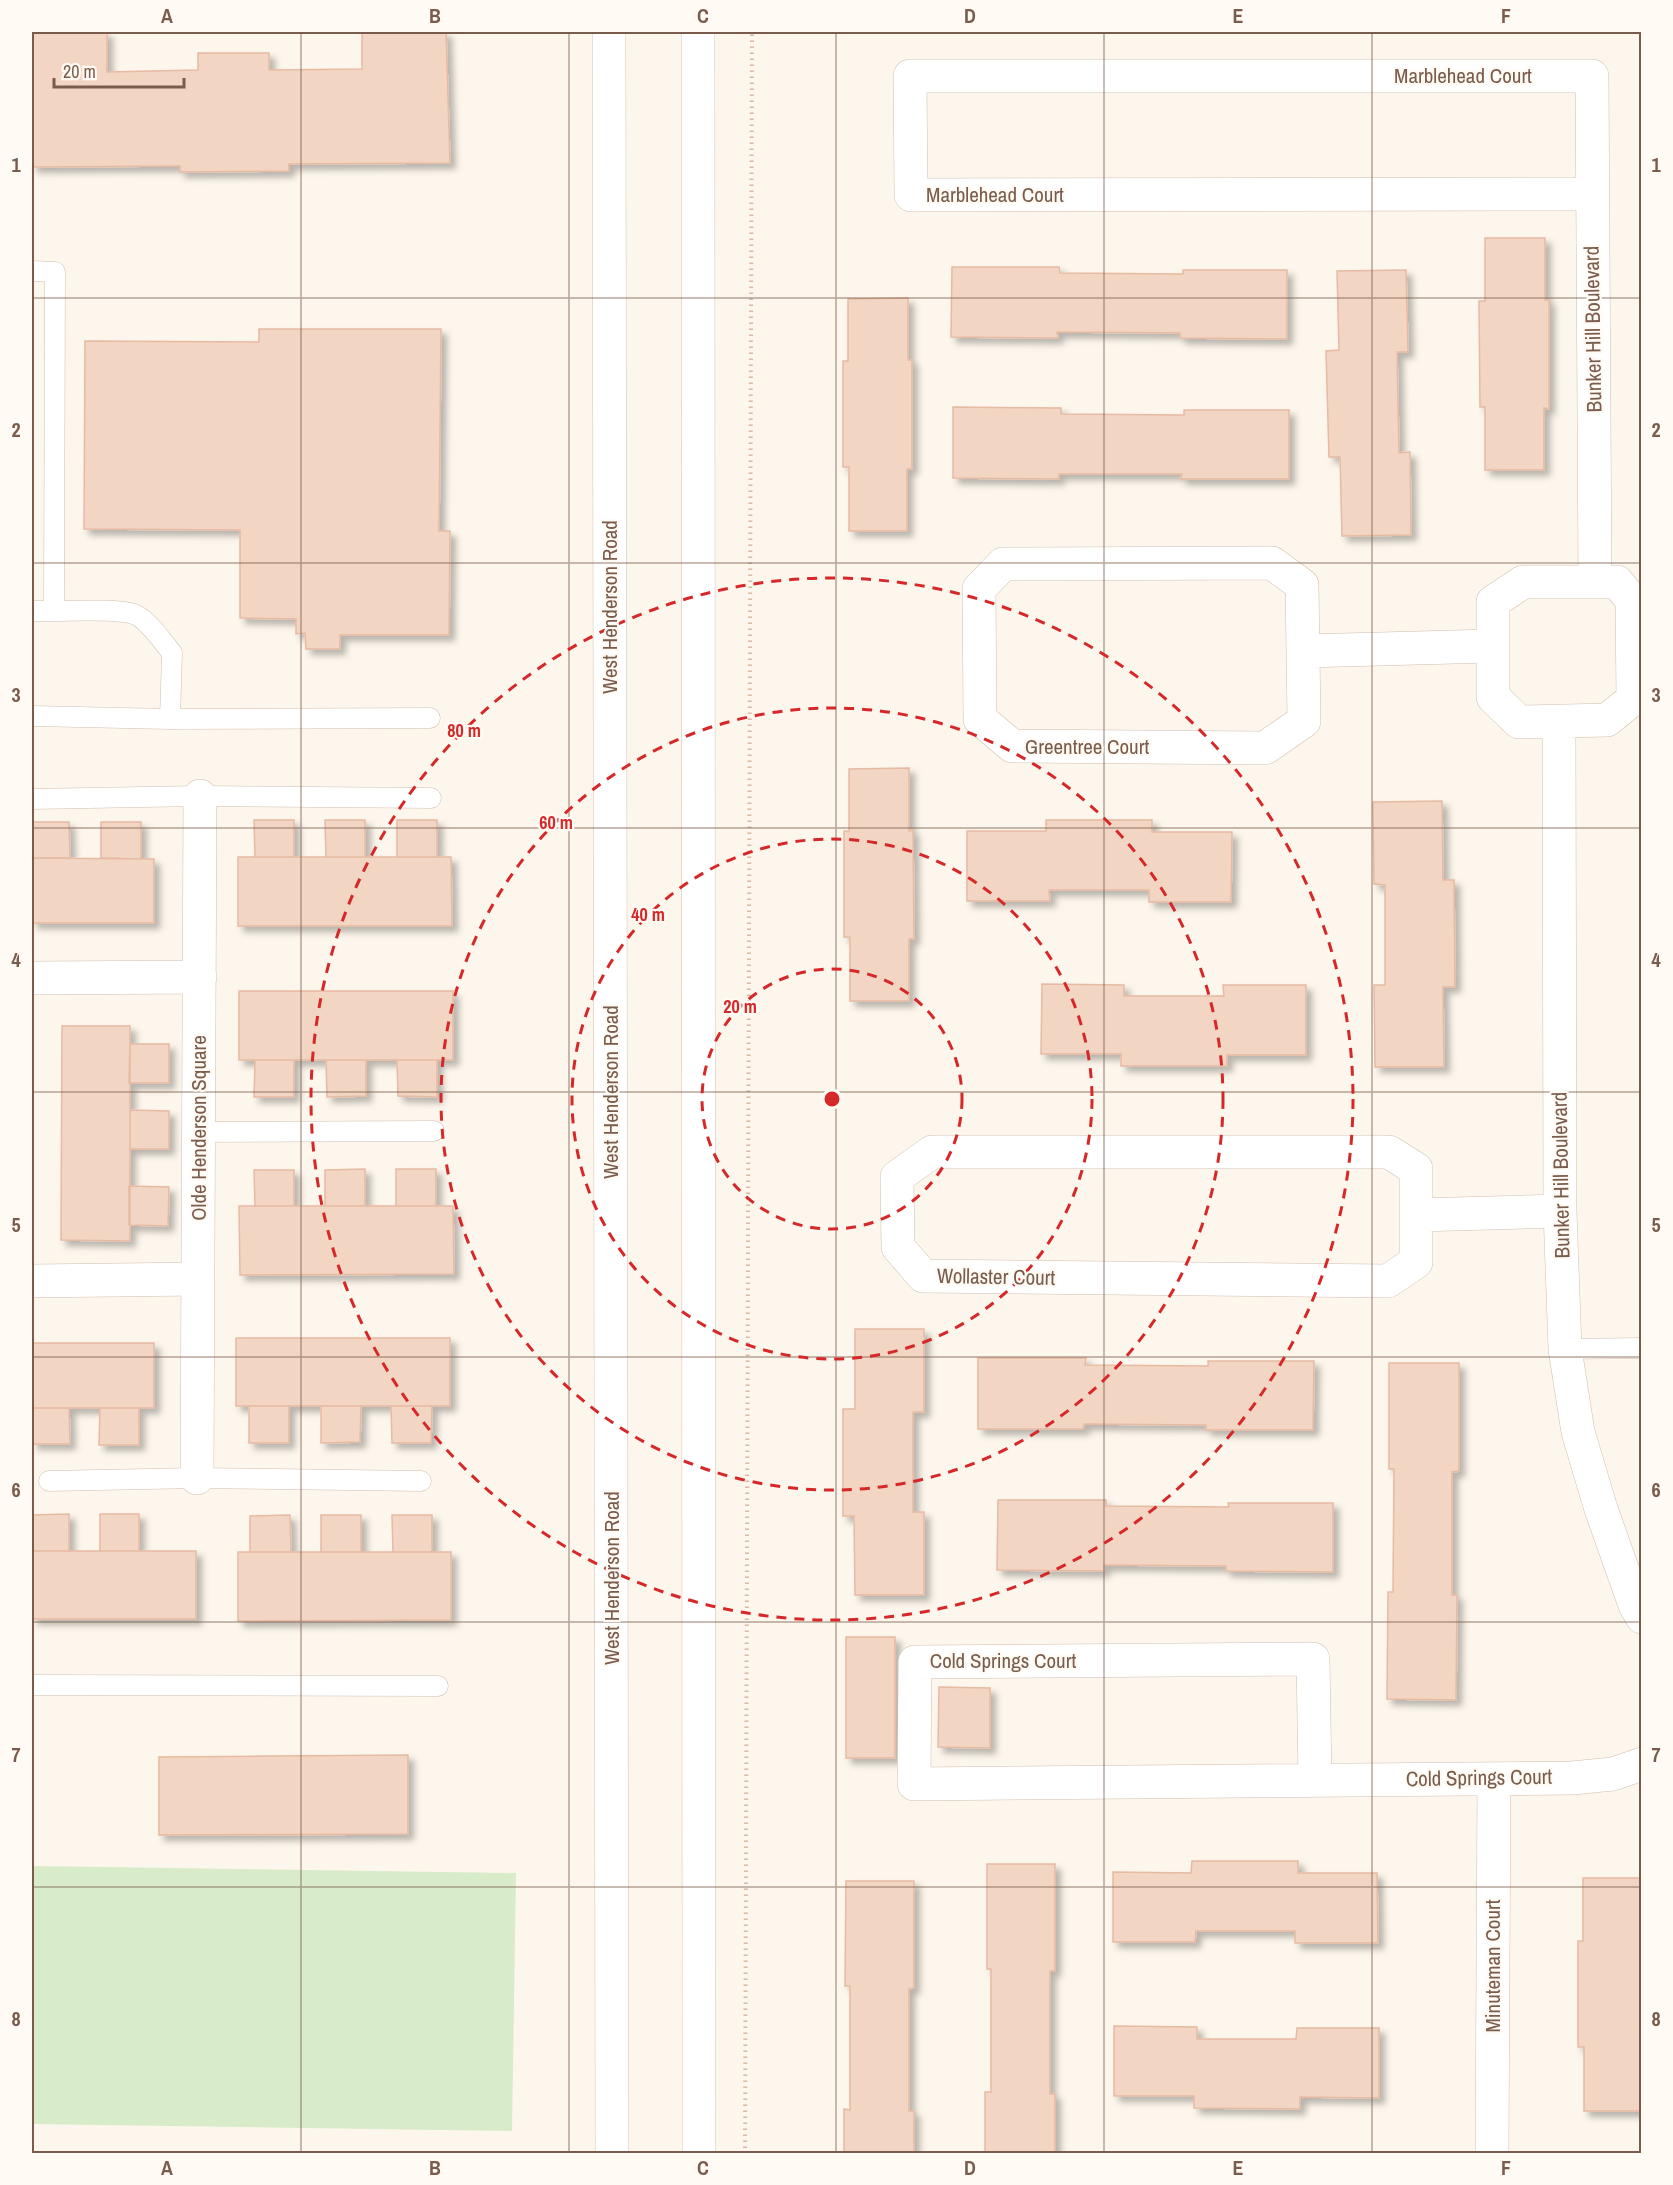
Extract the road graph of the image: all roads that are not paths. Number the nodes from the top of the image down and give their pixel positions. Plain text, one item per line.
1 (609, 32) edge
2 (698, 32) edge
3 (1592, 76) joint
4 (1592, 194) junction
5 (32, 271) edge
6 (1595, 582) junction
7 (32, 611) edge
8 (54, 611) junction
9 (1492, 646) junction
10 (1637, 650) edge
11 (1304, 651) junction
12 (32, 716) edge
13 (430, 718) dead end
14 (170, 719) junction
15 (1559, 722) junction
16 (200, 796) junction
17 (430, 798) dead end
18 (32, 799) edge
19 (200, 977) junction
20 (32, 978) edge
21 (434, 1131) dead end
22 (198, 1132) junction
23 (1560, 1211) junction
24 (1417, 1215) junction
25 (198, 1279) junction
26 (32, 1281) edge
27 (1641, 1348) edge
28 (1564, 1349) junction
29 (197, 1478) junction
30 (49, 1481) dead end
31 (421, 1481) dead end
32 (1641, 1617) edge
33 (32, 1685) edge
34 (438, 1686) dead end
35 (1641, 1764) edge
36 (1494, 1779) junction
37 (1315, 1780) junction
38 (612, 2154) edge
39 (699, 2154) edge
40 (1492, 2154) edge

1 - 38 street, West Henderson Road
2 - 39 street
3 - 4 street, Bunker Hill Boulevard
3 - 4 street, Marblehead Court
4 - 6 street, Bunker Hill Boulevard
5 - 8 lane
6 - 9 street
6 - 10 street
7 - 8 lane
8 - 14 lane
9 - 11 street
9 - 15 street
10 - 15 street
11 - 11 street, Greentree Court
12 - 14 lane
13 - 14 lane
15 - 23 street, Bunker Hill Boulevard
16 - 17 lane
16 - 18 lane
16 - 19 street, Olde Henderson Square
19 - 20 street
19 - 22 street, Olde Henderson Square
21 - 22 lane
22 - 25 street, Olde Henderson Square
23 - 24 street
23 - 28 street, Bunker Hill Boulevard
24 - 24 street, Wollaster Court
25 - 26 street
25 - 29 street, Olde Henderson Square
27 - 28 lane
28 - 32 street, Bunker Hill Boulevard
29 - 30 lane
29 - 31 lane
33 - 34 lane
35 - 36 street, Cold Springs Court
36 - 37 street, Cold Springs Court
36 - 40 street, Minuteman Court
37 - 37 street, Cold Springs Court

